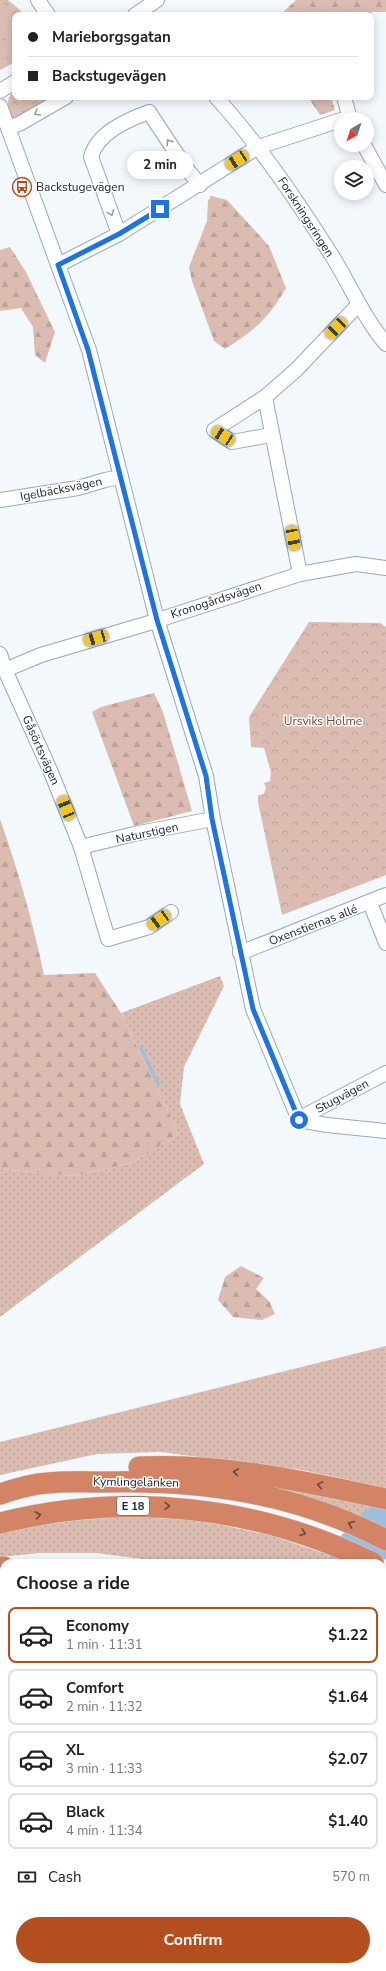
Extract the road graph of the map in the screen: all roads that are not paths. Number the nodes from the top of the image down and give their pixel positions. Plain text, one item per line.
1 (38, 0) edge
2 (157, 0) edge
3 (46, 12) edge
4 (142, 12) edge
5 (12, 84) edge
6 (0, 91) edge
7 (61, 100) edge
8 (219, 100) edge
9 (344, 100) edge
10 (0, 106) edge
11 (345, 112) edge
12 (334, 122) edge
13 (8, 128) junction
14 (258, 147) junction
15 (368, 152) edge
16 (200, 184) junction
17 (386, 186) edge
18 (119, 234) junction
19 (58, 265) junction
20 (358, 305) junction
21 (386, 344) edge
22 (265, 397) junction
23 (271, 436) junction
24 (121, 477) junction
25 (0, 500) edge
26 (386, 568) edge
27 (300, 574) junction
28 (157, 620) junction
29 (0, 654) edge
30 (5, 670) junction
31 (212, 819) junction
32 (81, 847) junction
33 (386, 895) edge
34 (370, 903) junction
35 (170, 912) dead end
36 (386, 943) edge
37 (240, 953) junction
38 (386, 1073) edge
39 (297, 1117) junction
40 (386, 1131) edge
41 (273, 1488) junction
42 (0, 1494) edge
43 (386, 1498) edge
44 (0, 1523) edge
45 (386, 1540) edge
46 (365, 1559) edge

1 - 3 street
2 - 4 street
5 - 6 street
7 -> 13 street
8 - 14 street, Forskningsringen
9 - 11 street
10 - 13 street
12 - 14 street
13 - 19 street
14 - 16 street
14 - 20 street, Forskningsringen
15 - 17 street
16 - 18 street
16 -> 18 street
18 - 19 street
19 - 24 street
20 - 21 street, Forskningsringen
20 - 22 street
22 - 23 street
22 - 23 street
23 - 27 street
24 - 25 street, Igelbäcksvägen
24 - 28 street
26 - 27 street, Kronogårdsvägen
27 - 28 street, Kronogårdsvägen
28 - 30 street, Kronogårdsvägen
28 - 31 street
29 - 30 street, Gåsörtsvägen
30 - 32 street, Gåsörtsvägen
31 - 32 street, Naturstigen
31 - 37 street
32 - 35 street, Gåsörtsvägen
33 - 34 street, Oxenstiernas allé
34 - 36 street
34 - 37 street, Oxenstiernas allé
37 - 39 street
38 - 39 street, Stugvägen
39 - 40 street
41 -> 42 highway, Kymlingelänken / E 18
43 -> 41 highway
45 -> 41 highway, E 18
44 -> 46 highway, Kymlingelänken / E 18

